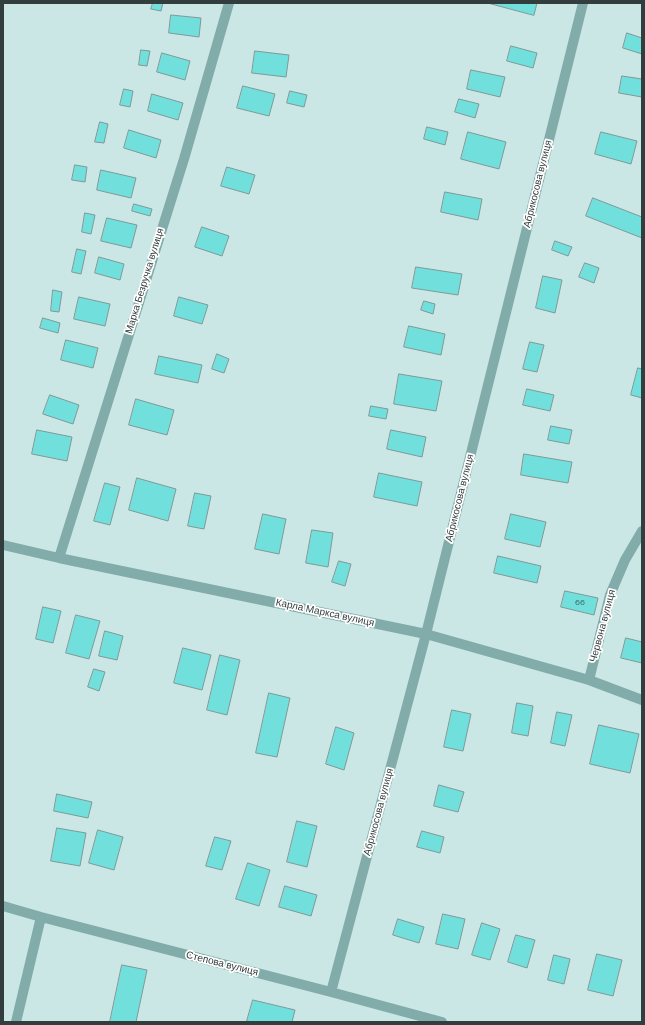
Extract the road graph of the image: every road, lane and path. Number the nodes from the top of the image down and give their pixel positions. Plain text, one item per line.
1 (228, 3) edge
2 (583, 3) edge
3 (642, 531) edge
4 (3, 545) edge
5 (58, 558) junction
6 (426, 634) junction
7 (588, 680) junction
8 (642, 700) edge
9 (3, 906) edge
10 (41, 917) junction
11 (331, 992) junction
12 (16, 1022) edge
13 (442, 1022) edge

1 - 5 street, Марка Безручка вулиця
2 - 6 street, Абрикосова вулиця
3 - 7 street, Червона вулиця
4 - 5 street, Карла Маркса вулиця
5 - 6 street, Карла Маркса вулиця
6 - 7 street, Карла Маркса вулиця
6 - 11 street, Абрикосова вулиця
7 - 8 street, Карла Маркса вулиця
9 - 10 street, Степова вулиця
10 - 11 street, Степова вулиця
10 - 12 street
11 - 13 street, Степова вулиця

